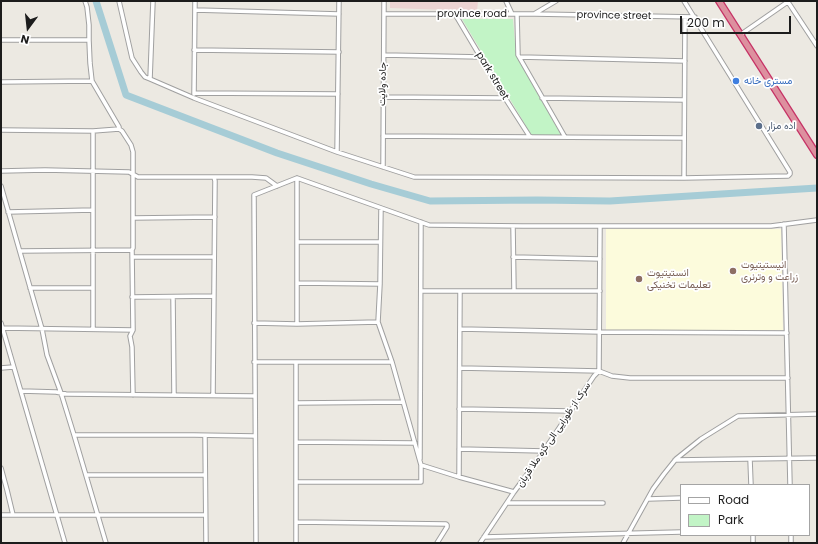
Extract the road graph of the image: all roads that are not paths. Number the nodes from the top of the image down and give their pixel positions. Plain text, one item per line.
1 (85, 1) edge
2 (119, 1) edge
3 (153, 1) edge
4 (195, 1) edge
5 (339, 1) edge
6 (384, 1) edge
7 (506, 1) edge
8 (556, 1) edge
9 (684, 1) edge
10 (719, 1) edge
11 (788, 1) edge
12 (195, 10) junction
13 (339, 14) junction
14 (384, 14) junction
15 (455, 14) junction
16 (512, 14) junction
17 (517, 14) junction
18 (534, 14) junction
19 (685, 17) junction
20 (695, 17) junction
21 (740, 35) junction
22 (1, 40) edge
23 (89, 40) junction
24 (817, 46) edge
25 (194, 50) junction
26 (339, 52) junction
27 (384, 55) junction
28 (481, 57) junction
29 (520, 57) junction
30 (685, 61) junction
31 (150, 79) junction
32 (92, 80) junction
33 (1, 82) edge
34 (338, 94) junction
35 (194, 96) junction
36 (383, 97) junction
37 (505, 98) junction
38 (542, 98) junction
39 (684, 100) junction
40 (119, 129) junction
41 (1, 130) edge
42 (93, 130) junction
43 (383, 136) junction
44 (530, 137) junction
45 (565, 138) junction
46 (684, 138) junction
47 (337, 152) junction
48 (817, 155) edge
49 (382, 167) junction
50 (1, 170) edge
51 (93, 171) junction
52 (133, 174) junction
53 (214, 178) junction
54 (297, 178) junction
55 (684, 178) junction
56 (1, 186) edge
57 (277, 186) junction
58 (381, 208) junction
59 (93, 210) junction
60 (8, 212) junction
61 (215, 217) junction
62 (133, 218) junction
63 (817, 220) edge
64 (421, 222) junction
65 (784, 224) junction
66 (513, 226) junction
67 (600, 226) junction
68 (297, 242) junction
69 (380, 242) junction
70 (93, 250) junction
71 (132, 250) junction
72 (20, 251) junction
73 (132, 257) junction
74 (214, 257) junction
75 (514, 257) junction
76 (600, 259) junction
77 (298, 282) junction
78 (380, 284) junction
79 (30, 288) junction
80 (93, 288) junction
81 (421, 291) junction
82 (460, 291) junction
83 (514, 291) junction
84 (600, 291) junction
85 (214, 296) junction
86 (132, 297) junction
87 (173, 297) junction
88 (378, 322) junction
89 (1, 323) edge
90 (254, 323) junction
91 (297, 324) junction
92 (2, 328) edge
93 (42, 329) junction
94 (93, 329) junction
95 (460, 329) junction
96 (133, 330) junction
97 (600, 332) junction
98 (787, 333) junction
99 (254, 362) junction
100 (296, 362) junction
101 (392, 362) junction
102 (13, 367) junction
103 (1, 368) edge
104 (460, 368) junction
105 (599, 371) junction
106 (788, 378) junction
107 (22, 391) junction
108 (61, 394) junction
109 (133, 395) junction
110 (174, 395) junction
111 (213, 395) junction
112 (255, 396) junction
113 (403, 402) junction
114 (296, 403) junction
115 (459, 409) junction
116 (570, 411) junction
117 (788, 414) junction
118 (817, 414) edge
119 (74, 435) junction
120 (205, 436) junction
121 (255, 436) junction
122 (296, 442) junction
123 (415, 443) junction
124 (459, 449) junction
125 (544, 451) junction
126 (817, 458) edge
127 (750, 459) junction
128 (790, 459) junction
129 (675, 460) junction
130 (421, 464) junction
131 (1, 468) edge
132 (86, 475) junction
133 (205, 475) junction
134 (459, 477) junction
135 (296, 482) junction
136 (751, 484) edge
137 (790, 484) edge
138 (514, 492) junction
139 (680, 498) edge
140 (648, 499) junction
141 (507, 503) junction
142 (603, 503) dead end
143 (1, 515) edge
144 (13, 515) junction
145 (57, 515) junction
146 (98, 515) junction
147 (205, 515) junction
148 (296, 522) junction
149 (680, 532) edge
150 (628, 534) junction
151 (484, 537) junction
152 (66, 543) edge
153 (106, 543) edge
154 (206, 543) edge
155 (256, 543) edge
156 (296, 543) edge
157 (437, 543) edge
158 (480, 543) edge
159 (623, 543) edge

1 - 23 street
2 - 31 street
3 - 31 street
4 - 12 street
5 - 13 street
6 - 14 street, جاده ولایت
7 - 16 street
8 - 18 street
9 - 20 street
10 - 21 highway
11 - 21 street
11 - 24 street
12 - 13 street
12 - 25 street
13 - 26 street
14 - 15 street, province road
14 - 27 street, جاده ولایت
15 - 16 street, province road
15 - 28 street, park street
16 - 17 street, province road
17 - 18 street, province road
17 - 29 street
18 - 19 street, province street
19 - 20 street, province street
19 - 30 street
20 - 55 street
21 - 48 highway
22 - 23 street
23 - 32 street
25 - 26 street
25 - 35 street
26 - 34 street
27 - 28 street
27 - 36 street, جاده ولایت
28 - 37 street, park street
29 - 30 street
29 - 38 street
30 - 39 street
31 - 35 street
32 - 33 street
32 - 40 street
34 - 35 street
34 - 47 street
35 - 47 street
36 - 37 street
36 - 43 street, جاده ولایت
37 - 44 street, park street
38 - 39 street
38 - 45 street
39 - 46 street
40 - 42 street
40 - 52 street
41 - 42 street
42 - 51 street
43 - 44 street
43 - 49 street, جاده ولایت
44 - 45 street
45 - 46 street
46 - 55 street
47 - 49 street
49 - 55 street
50 - 51 street
51 - 52 street
51 - 59 street
52 - 53 street
52 - 62 street
53 - 57 street
53 - 61 street
54 - 57 street
54 - 58 street
54 - 68 street
56 - 60 street
57 - 90 street
58 - 64 street
58 - 69 street
59 - 60 street
59 - 70 street
60 - 72 street
61 - 62 street
61 - 74 street
62 - 71 street
63 - 65 street
64 - 66 street
64 - 81 street
65 - 67 street
65 - 98 street
66 - 67 street
66 - 75 street
67 - 76 street
68 - 69 street
68 - 77 street
69 - 78 street
70 - 71 street
70 - 72 street
70 - 80 street
71 - 73 street
72 - 79 street
73 - 74 street
73 - 86 street
74 - 85 street
75 - 76 street
75 - 83 street
76 - 84 street
77 - 78 street
77 - 91 street
78 - 88 street
79 - 80 street
79 - 93 street
80 - 94 street
81 - 82 street
81 - 130 street
82 - 83 street
82 - 95 street
83 - 84 street
84 - 97 street
85 - 87 street
85 - 111 street
86 - 87 street
86 - 96 street
87 - 110 street
88 - 91 street
88 - 101 street
89 - 92 street
90 - 91 street
90 - 99 street
92 - 93 street
92 - 102 street
93 - 94 street
93 - 108 street
94 - 96 street
95 - 97 street
95 - 104 street
96 - 109 street
97 - 98 street
97 - 105 street
98 - 106 street
99 - 100 street
99 - 112 street
100 - 101 street
100 - 114 street
101 - 113 street
102 - 103 street
102 - 107 street
104 - 105 street
104 - 115 street
105 - 106 street
105 - 116 street, سرک از ظورایی الی گزه ملا قربان
106 - 117 street
107 - 108 street
107 - 145 street
108 - 109 street
108 - 119 street
109 - 110 street
110 - 111 street
111 - 112 street
112 - 121 street
113 - 114 street
113 - 123 street
114 - 122 street
115 - 116 street
115 - 124 street
116 - 125 street, سرک از ظورایی الی گزه ملا قربان
117 - 118 street
117 - 128 street
117 - 129 street
119 - 120 street
119 - 132 street
120 - 121 street
120 - 133 street
121 - 155 street
122 - 123 street
122 - 135 street
123 - 130 street
124 - 125 street
124 - 134 street
125 - 138 street, سرک از ظورایی الی گزه ملا قربان
126 - 128 street
127 - 128 street
127 - 129 street
127 - 136 street
128 - 137 street
129 - 140 street
130 - 134 street, سرک از ظورایی الی گزه ملا قربان
130 - 135 street
131 - 144 street
132 - 133 street
132 - 146 street
133 - 147 street
134 - 138 street, سرک از ظورایی الی گزه ملا قربان
135 - 148 street
138 - 141 street
139 - 140 street
140 - 150 street
141 - 142 street
141 - 151 street
143 - 144 street
144 - 145 street
145 - 146 street
145 - 152 street
146 - 147 street
146 - 153 street
147 - 154 street
148 - 156 street
148 - 157 street
149 - 150 street
150 - 151 street
150 - 159 street
151 - 158 street

